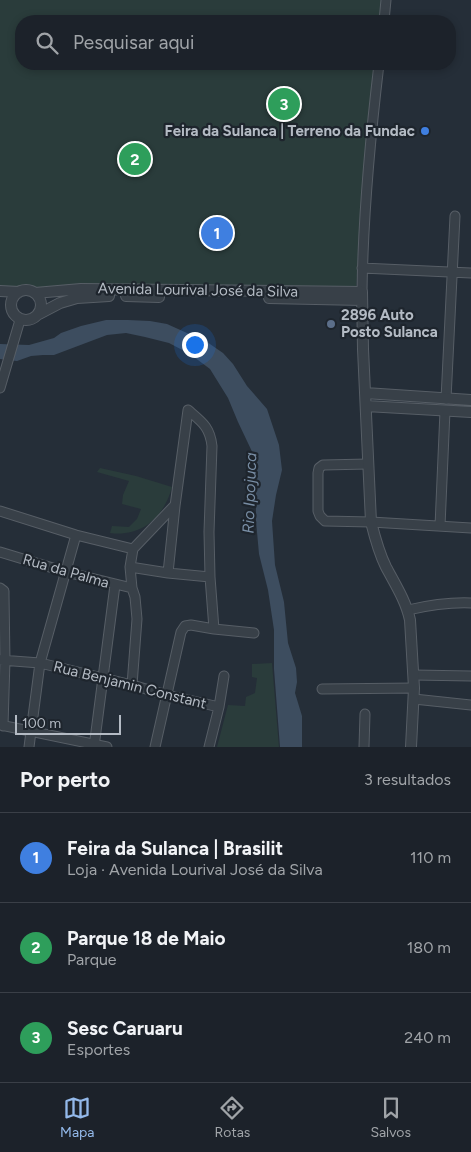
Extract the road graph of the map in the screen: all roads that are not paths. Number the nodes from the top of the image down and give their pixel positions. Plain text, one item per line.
1 (386, 0) edge
2 (385, 15) edge
3 (377, 70) edge
4 (455, 216) dead end
5 (362, 268) junction
6 (452, 272) junction
7 (471, 273) edge
8 (0, 292) edge
9 (18, 292) junction
10 (34, 292) junction
11 (362, 296) junction
12 (0, 310) edge
13 (39, 314) junction
14 (18, 318) junction
15 (0, 386) edge
16 (365, 393) junction
17 (446, 399) junction
18 (471, 400) edge
19 (366, 406) junction
20 (445, 411) junction
21 (471, 412) edge
22 (368, 464) junction
23 (174, 506) junction
24 (0, 511) edge
25 (371, 522) junction
26 (440, 526) junction
27 (471, 528) edge
28 (76, 535) junction
29 (133, 549) junction
30 (0, 552) edge
31 (130, 567) junction
32 (66, 572) junction
33 (168, 573) junction
34 (210, 577) junction
35 (115, 584) junction
36 (132, 588) junction
37 (1, 589) edge
38 (471, 603) edge
39 (408, 610) junction
40 (214, 629) junction
41 (254, 633) dead end
42 (3, 660) edge
43 (40, 663) junction
44 (414, 675) junction
45 (224, 676) dead end
46 (471, 676) edge
47 (104, 678) junction
48 (132, 685) junction
49 (322, 689) dead end
50 (414, 693) junction
51 (167, 695) junction
52 (471, 705) edge
53 (220, 707) junction
54 (366, 714) dead end
55 (2, 726) edge
56 (31, 732) junction
57 (94, 745) edge
58 (29, 747) edge
59 (107, 747) edge
60 (155, 747) edge
61 (209, 747) edge
62 (364, 747) edge
63 (411, 747) edge

1 - 2 street
3 - 5 street
4 - 6 street
5 - 6 street
5 - 11 street
6 - 7 street
6 - 17 street
8 - 9 street, Avenida Lourival José da Silva
9 - 10 street, Avenida Lourival José da Silva
9 - 14 street
10 - 11 street, Avenida Lourival José da Silva
10 - 13 street
11 - 13 street, Avenida Lourival José da Silva
11 - 16 street
12 - 14 street
13 - 14 street, Avenida Lourival José da Silva
14 - 15 street
16 - 17 street
16 - 19 street
17 - 18 street
19 - 20 street
19 - 22 street
20 - 21 street
20 - 26 street
22 - 25 street
22 - 25 street
23 - 29 street
23 - 33 street
23 - 34 street
24 - 28 street
25 - 26 street
25 - 39 street
26 - 27 street
28 - 29 street
28 - 32 street
29 - 31 street
30 - 32 street, Rua da Palma
31 - 33 street
31 - 36 street
32 - 35 street, Rua da Palma
32 - 43 street
33 - 34 street
34 - 40 street
35 - 36 street, Rua da Palma
35 - 47 street
36 - 48 street
37 - 42 street
38 - 39 street
39 - 44 street
40 - 41 street
40 - 51 street
42 - 43 street, Rua Benjamin Constant
42 - 55 street
43 - 47 street, Rua Benjamin Constant
43 - 56 street
44 - 46 street
44 - 50 street
45 - 53 street
47 - 48 street, Rua Benjamin Constant
47 - 57 street
48 - 51 street, Rua Benjamin Constant
49 - 50 street
50 - 52 street
50 - 63 street
51 - 53 street, Rua Benjamin Constant
51 - 60 street
53 - 61 street
54 - 62 street
55 - 56 street
56 - 57 street
56 - 58 street
57 - 59 street

